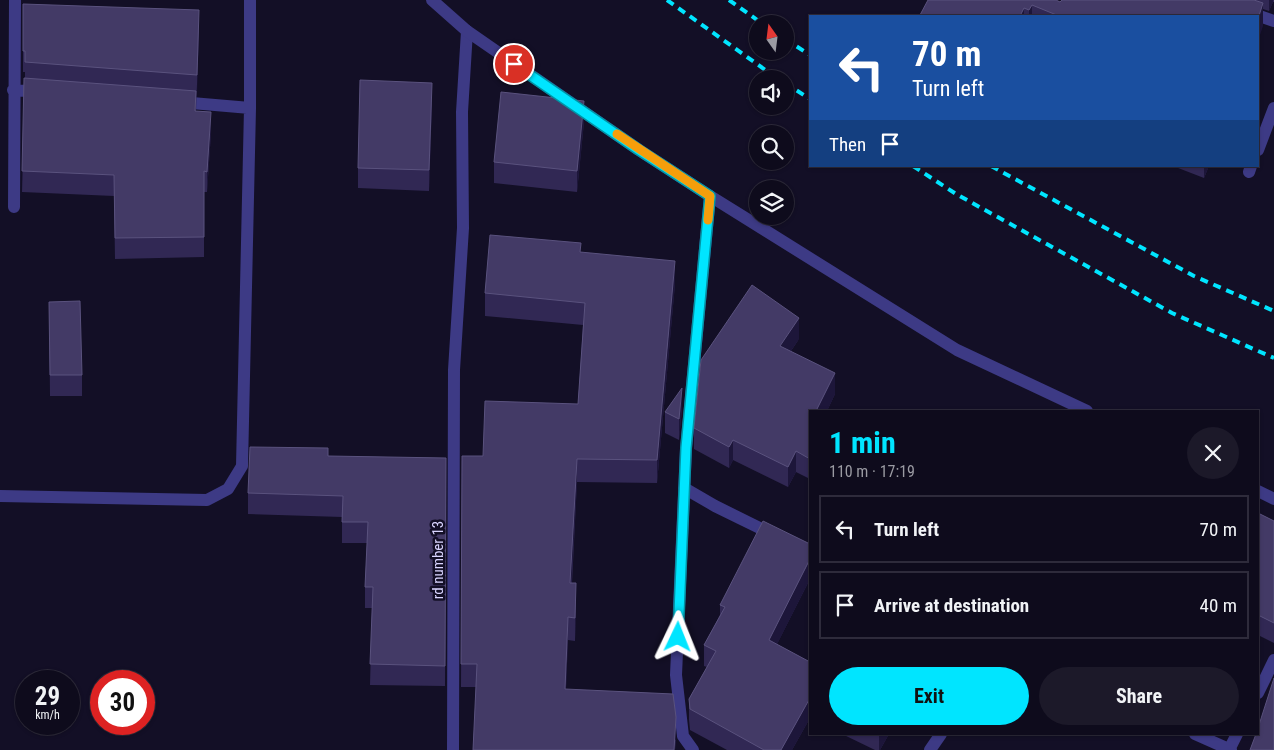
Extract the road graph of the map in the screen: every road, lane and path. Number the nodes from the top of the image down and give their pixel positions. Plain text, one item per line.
1 (15, 0) edge
2 (250, 0) edge
3 (432, 0) edge
4 (1240, 9) edge
5 (1257, 15) edge
6 (1259, 16) edge
7 (1274, 21) edge
8 (467, 31) junction
9 (14, 90) junction
10 (53, 93) edge
11 (171, 102) edge
12 (250, 108) junction
13 (1274, 108) edge
14 (1259, 147) edge
15 (710, 196) junction
16 (14, 207) dead end
17 (1085, 410) edge
18 (684, 488) junction
19 (1259, 492) edge
20 (0, 496) edge
21 (1274, 499) edge
22 (784, 540) edge
23 (1274, 660) edge
24 (1259, 691) edge
25 (940, 735) edge
26 (1197, 735) edge
27 (1237, 735) edge
28 (453, 750) edge
29 (693, 750) edge
30 (930, 750) edge
31 (1230, 750) edge

1 - 9 street
2 - 12 street
3 - 8 street
4 - 5 street
6 - 7 street
8 - 15 street
8 - 28 street, rd number 13
9 - 10 street
9 - 16 street
11 - 12 street
12 - 20 street
13 - 14 street
15 - 17 street
15 - 18 street
18 - 22 street
18 - 29 street
19 - 21 street
23 - 24 street
25 - 30 street
26 - 31 street
27 - 31 street

